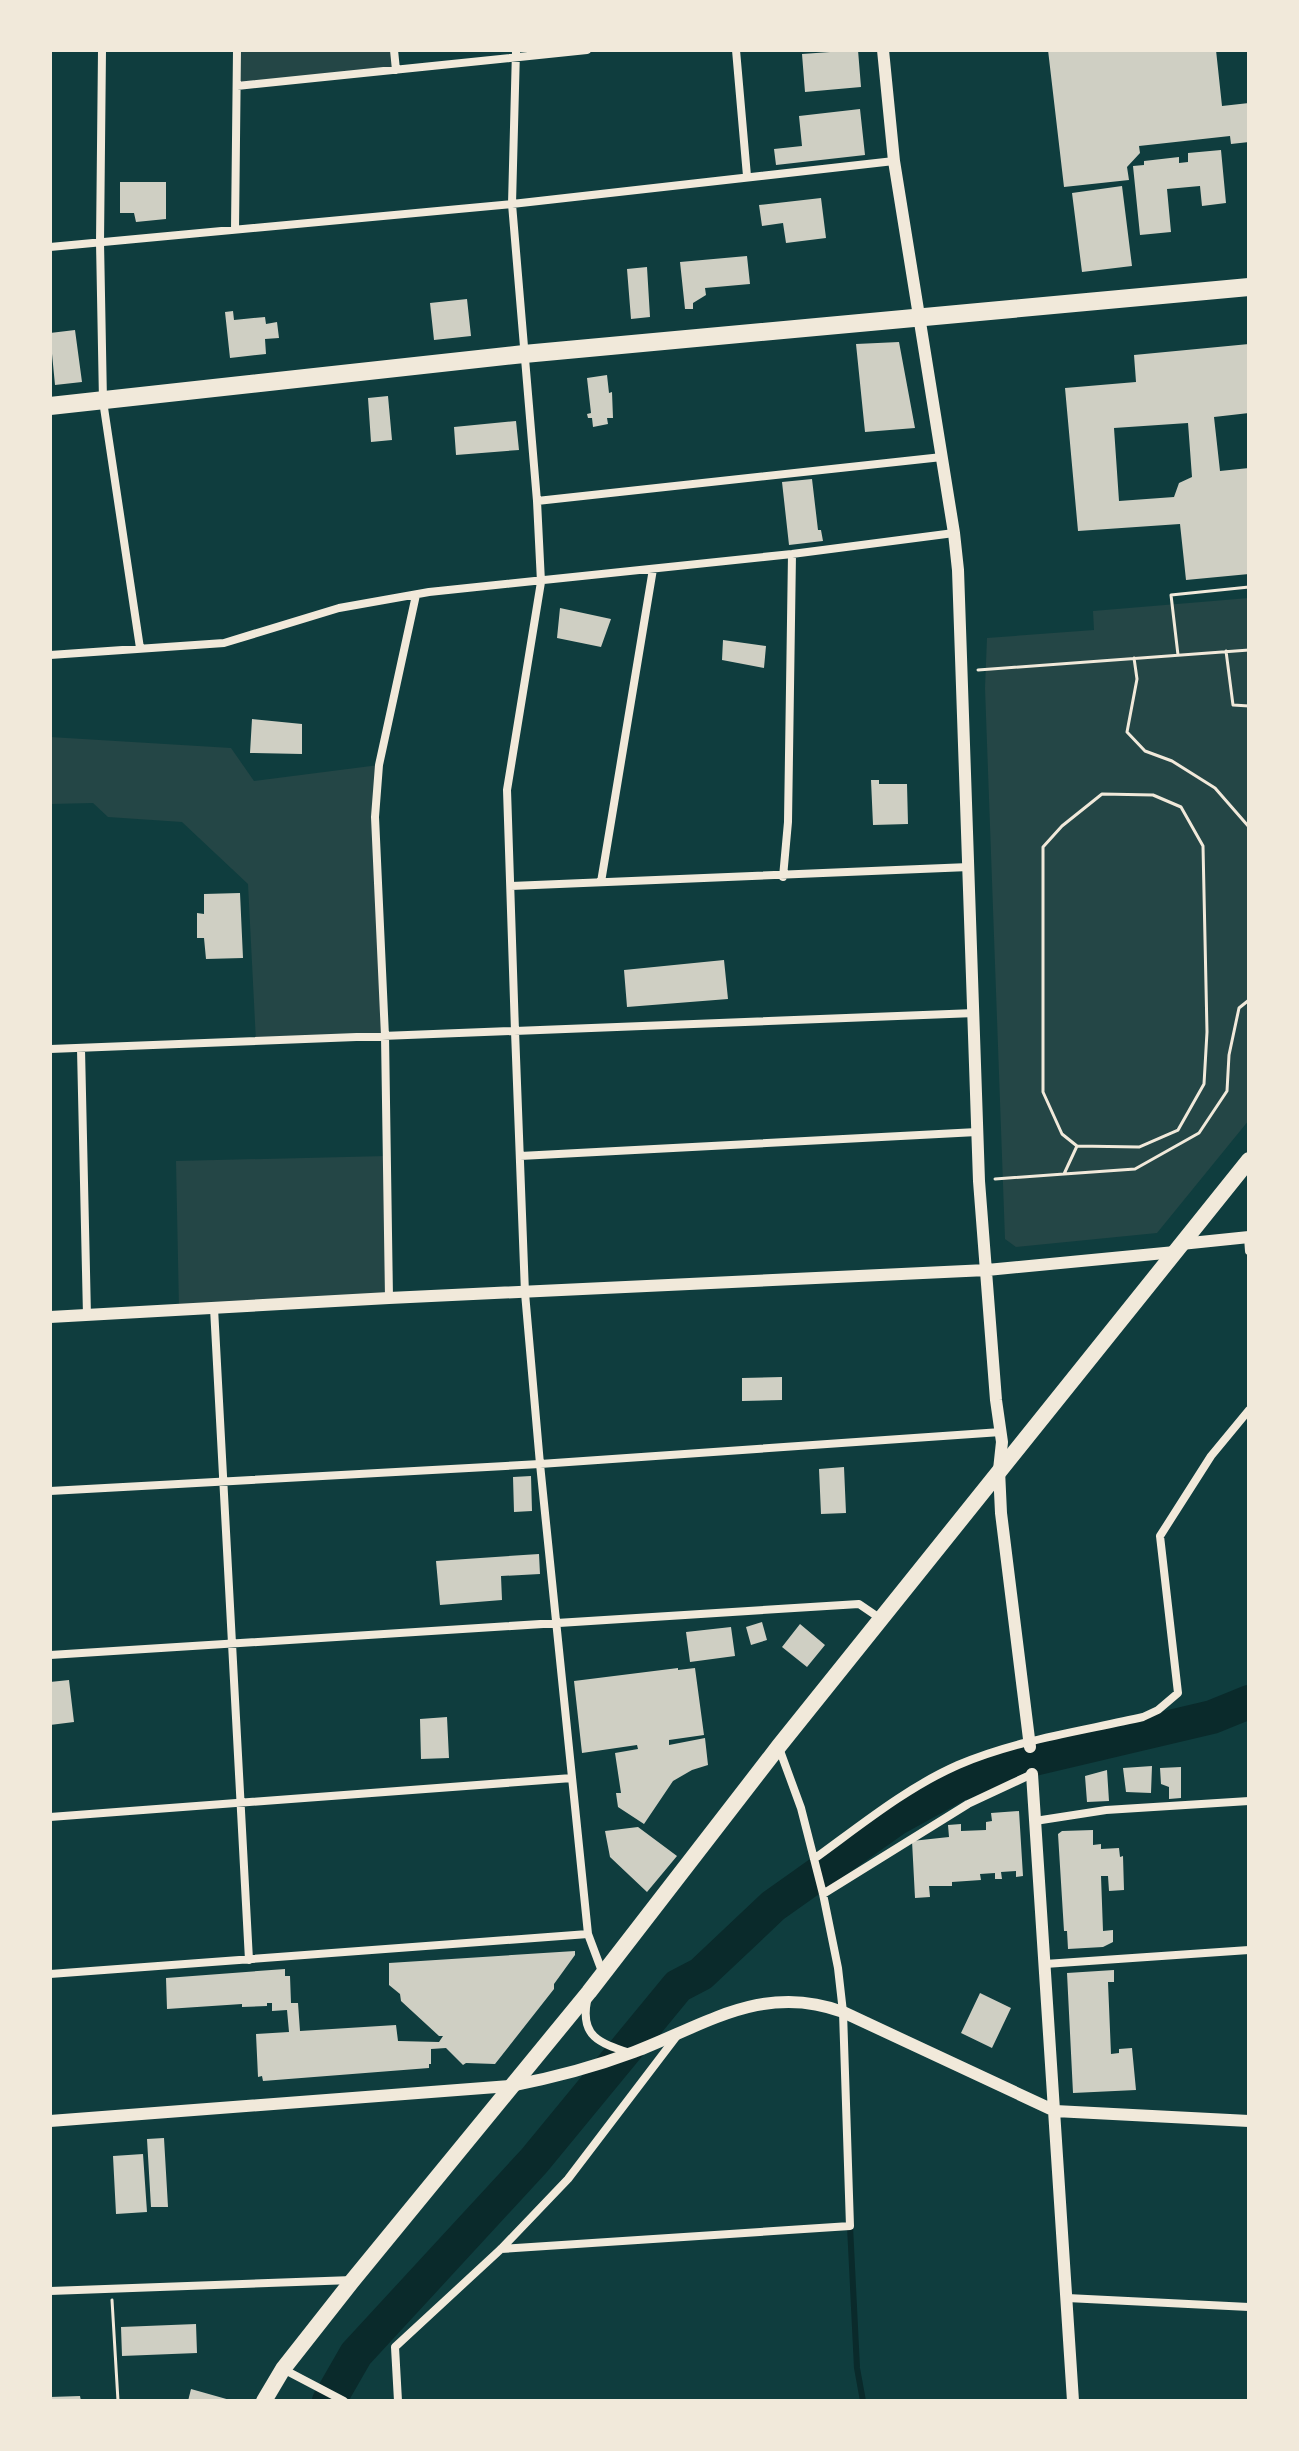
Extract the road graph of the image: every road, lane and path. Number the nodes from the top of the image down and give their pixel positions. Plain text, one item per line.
1 (102, 50) edge
2 (237, 50) edge
3 (394, 50) edge
4 (587, 50) edge
5 (736, 50) edge
6 (883, 50) edge
7 (517, 54) edge
8 (396, 70) junction
9 (237, 86) junction
10 (894, 161) junction
11 (747, 176) junction
12 (512, 204) junction
13 (235, 229) junction
14 (100, 242) junction
15 (50, 247) edge
16 (1249, 287) edge
17 (920, 317) junction
18 (524, 354) junction
19 (103, 401) junction
20 (50, 406) edge
21 (942, 457) junction
22 (537, 501) junction
23 (954, 533) junction
24 (792, 554) junction
25 (653, 569) junction
26 (541, 582) junction
27 (1249, 587) edge
28 (416, 595) junction
29 (140, 648) junction
30 (1249, 650) edge
31 (1228, 651) junction
32 (50, 655) edge
33 (1176, 655) junction
34 (1134, 658) junction
35 (963, 671) junction
36 (1249, 706) edge
37 (1249, 827) edge
38 (969, 867) junction
39 (783, 877) junction
40 (601, 882) junction
41 (511, 886) junction
42 (1249, 1000) edge
43 (975, 1013) junction
44 (515, 1031) junction
45 (385, 1036) junction
46 (50, 1049) edge
47 (81, 1049) junction
48 (977, 1132) junction
49 (1077, 1146) junction
50 (520, 1156) junction
51 (1249, 1160) edge
52 (1064, 1174) junction
53 (979, 1181) junction
54 (1248, 1237) edge
55 (1178, 1248) junction
56 (1249, 1251) edge
57 (987, 1270) junction
58 (525, 1293) junction
59 (389, 1298) junction
60 (214, 1308) junction
61 (87, 1316) junction
62 (50, 1317) edge
63 (1249, 1410) edge
64 (1001, 1432) junction
65 (540, 1464) junction
66 (999, 1470) junction
67 (225, 1481) junction
68 (50, 1491) edge
69 (881, 1619) junction
70 (558, 1625) junction
71 (233, 1644) junction
72 (50, 1655) edge
73 (1030, 1745) junction
74 (779, 1746) junction
75 (1032, 1774) joint
76 (572, 1778) junction
77 (1249, 1801) edge
78 (242, 1802) junction
79 (50, 1817) edge
80 (1035, 1821) junction
81 (814, 1859) junction
82 (823, 1894) junction
83 (588, 1934) junction
84 (1249, 1950) edge
85 (249, 1960) junction
86 (1045, 1964) junction
87 (50, 1974) edge
88 (603, 1974) junction
89 (589, 1992) junction
90 (843, 2012) junction
91 (675, 2036) junction
92 (631, 2053) junction
93 (510, 2086) junction
94 (1055, 2111) junction
95 (50, 2121) edge
96 (1249, 2121) edge
97 (501, 2249) junction
98 (353, 2280) junction
99 (111, 2288) junction
100 (50, 2291) edge
101 (1067, 2298) junction
102 (1249, 2307) edge
103 (283, 2369) junction
104 (118, 2401) edge
105 (264, 2401) edge
106 (344, 2401) edge
107 (398, 2401) edge
108 (1073, 2401) edge

1 - 14 street
2 - 9 street
3 - 8 street
4 - 7 street
5 - 11 street
6 - 10 street
7 - 8 street
7 - 12 street
8 - 9 street
9 - 13 street
10 - 11 street
10 - 17 street
11 - 12 street
12 - 13 street
12 - 18 street
13 - 14 street
14 - 15 street
14 - 19 street
16 - 17 highway
17 - 18 highway
17 - 21 street
18 - 19 highway
18 - 22 street
19 - 20 highway
19 - 29 street
21 - 22 street
21 - 23 street
22 - 26 street
23 - 24 street
23 - 35 street
24 - 25 street
24 - 39 street
25 - 26 street
25 - 40 street
26 - 28 street
26 - 41 street
27 - 33 path
28 - 29 street
28 - 45 street
29 - 32 street
30 - 31 path
31 - 33 path
31 - 36 path
33 - 34 path
34 - 35 path
34 - 37 path
35 - 38 street
38 - 39 street
38 - 43 street
39 - 40 street
40 - 41 street
41 - 44 street
42 - 52 path
43 - 44 street
43 - 48 street
44 - 45 street
44 - 50 street
45 - 47 street
45 - 59 street
46 - 47 street
47 - 61 street
48 - 50 street
48 - 53 street
49 - 49 path
49 - 52 path
50 - 58 street
51 - 55 main road
52 - 53 path
53 - 57 street
54 - 55 street
54 - 56 street
55 - 57 street
55 - 66 main road
57 - 58 street
57 - 64 street
58 - 59 street
58 - 65 street
59 - 60 street
60 - 61 street
60 - 67 street
61 - 62 street
63 - 73 street
64 - 65 street
64 - 66 street
65 - 67 street
65 - 70 street
66 - 69 main road
66 - 73 street
67 - 68 street
67 - 71 street
69 - 70 street
69 - 74 main road
70 - 71 street
70 - 76 street
71 - 72 street
71 - 78 street
73 - 81 street
74 - 81 street
74 - 88 main road
75 - 80 street
75 - 82 street
76 - 78 street
76 - 83 street
77 - 80 street
78 - 79 street
78 - 85 street
80 - 86 street
81 - 82 street
82 - 90 street
83 - 85 street
83 - 88 street
84 - 86 street
85 - 87 street
86 - 94 street
88 - 89 main road
89 - 92 street
89 - 93 main road
90 - 91 street
90 - 94 street
90 - 97 street
91 - 92 street
91 - 97 street
92 - 93 street
93 - 95 street
93 - 98 main road
94 - 96 street
94 - 101 street
97 - 107 street
98 - 99 street
98 - 103 main road
99 - 100 street
99 - 104 path
101 - 102 street
101 - 108 street
103 - 105 main road
103 - 106 street

